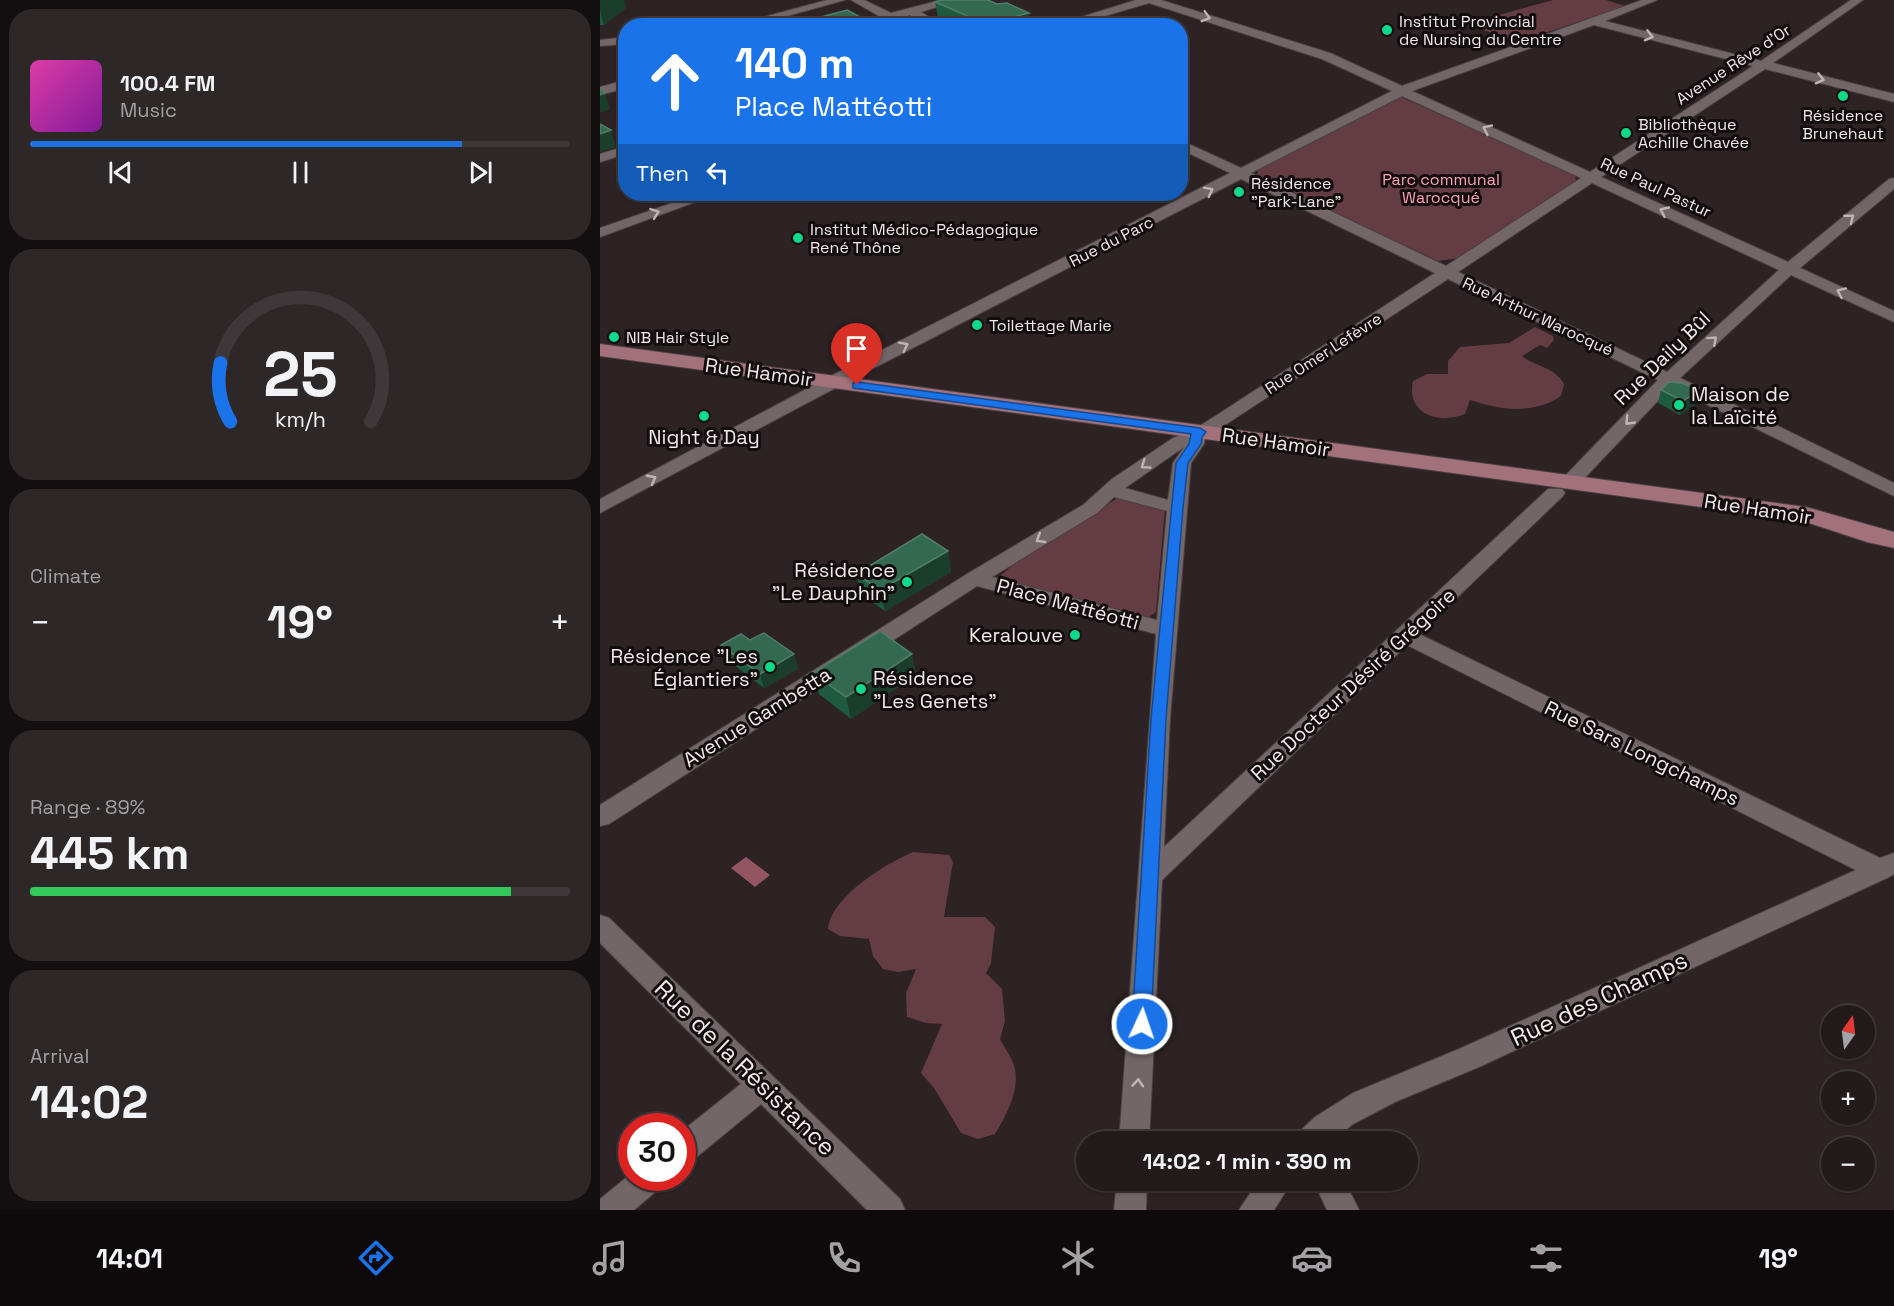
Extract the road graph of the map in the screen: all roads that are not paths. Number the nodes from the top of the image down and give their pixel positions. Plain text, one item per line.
1 (840, 0) edge
2 (856, 0) edge
3 (954, 0) edge
4 (1149, 0) edge
5 (1652, 0) edge
6 (1858, 0) edge
7 (778, 3) dead end
8 (910, 11) junction
9 (793, 12) junction
10 (889, 17) junction
11 (768, 18) edge
12 (885, 18) edge
13 (924, 18) edge
14 (1085, 18) edge
15 (1592, 21) junction
16 (618, 41) edge
17 (600, 43) edge
18 (1763, 65) junction
19 (618, 86) edge
20 (1403, 90) junction
21 (600, 91) edge
22 (1894, 98) edge
23 (1188, 148) edge
24 (618, 152) edge
25 (600, 158) edge
26 (1243, 174) junction
27 (1590, 177) junction
28 (1894, 182) edge
29 (691, 201) edge
30 (600, 234) edge
31 (1789, 269) junction
32 (1445, 272) junction
33 (1894, 316) edge
34 (600, 350) edge
35 (600, 361) edge
36 (1669, 379) junction
37 (826, 386) junction
38 (1193, 439) junction
39 (1562, 488) junction
40 (1111, 490) junction
41 (1894, 490) edge
42 (600, 507) edge
43 (1177, 508) junction
44 (1845, 525) junction
45 (1894, 526) edge
46 (1894, 540) edge
47 (974, 579) junction
48 (1167, 630) junction
49 (1404, 635) junction
50 (600, 817) edge
51 (1887, 866) edge
52 (1151, 875) junction
53 (600, 926) edge
54 (762, 1085) junction
55 (1135, 1131) edge
56 (1321, 1131) edge
57 (696, 1139) edge
58 (634, 1191) edge
59 (1131, 1191) edge
60 (1270, 1191) edge
61 (1334, 1191) edge
62 (610, 1210) edge
63 (889, 1210) edge
64 (1130, 1210) edge
65 (1255, 1210) edge
66 (1342, 1210) edge

1 - 9 street
2 - 10 street
3 - 8 street
4 - 14 street
4 -> 20 street, Rue Paul Pastur
5 - 15 street, Rue du Parc
6 - 18 street, Avenue Rêve d'Or
7 - 9 street
8 - 10 street
8 - 13 street
9 - 11 street
10 - 12 street
15 -> 18 street
15 - 20 street, Rue du Parc
16 - 17 street
18 -> 22 street
18 - 27 street, Avenue Rêve d'Or
19 - 21 street
20 - 26 street, Rue du Parc
27 -> 20 street, Rue Paul Pastur
23 - 26 street, Rue Arthur Warocqué
24 - 25 street
26 - 32 street, Rue Arthur Warocqué
37 -> 26 street, Rue du Parc
31 -> 27 street, Rue Paul Pastur
27 - 32 street, Avenue Rêve d'Or
31 -> 28 street, Rue Daily Bûl
30 -> 29 street
33 -> 31 street, Rue Paul Pastur
36 -> 31 street, Rue Daily Bûl
32 - 36 street, Rue Arthur Warocqué
32 - 38 street, Rue Omer Lefèvre
34 - 37 main road, Rue Hamoir
35 - 37 main road, Rue Hamoir
36 -> 39 street, Rue Daily Bûl
36 - 41 street, Rue Arthur Warocqué
37 - 38 main road, Rue Hamoir
42 -> 37 street, Rue du Parc
38 - 39 main road, Rue Hamoir
38 -> 40 street, Place Mattéotti
38 - 43 street, Place Mattéotti
39 - 44 main road, Rue Hamoir
39 - 49 street, Rue Docteur Désiré Grégoire
40 - 43 street
40 -> 47 street, Place Mattéotti
43 - 48 street, Place Mattéotti
44 - 45 main road, Rue Hamoir
44 - 46 main road, Rue Hamoir
47 - 48 street, Place Mattéotti
47 - 50 street, Avenue Gambetta
48 - 52 street
49 - 51 street, Rue Sars Longchamps
49 - 52 street, Rue Docteur Désiré Grégoire
51 - 56 street, Rue des Champs
55 -> 52 street
53 - 54 street, Rue de la Résistance
54 - 57 street
54 - 63 street, Rue de la Résistance
58 - 62 street
59 - 64 street
60 - 65 street
61 - 66 street

